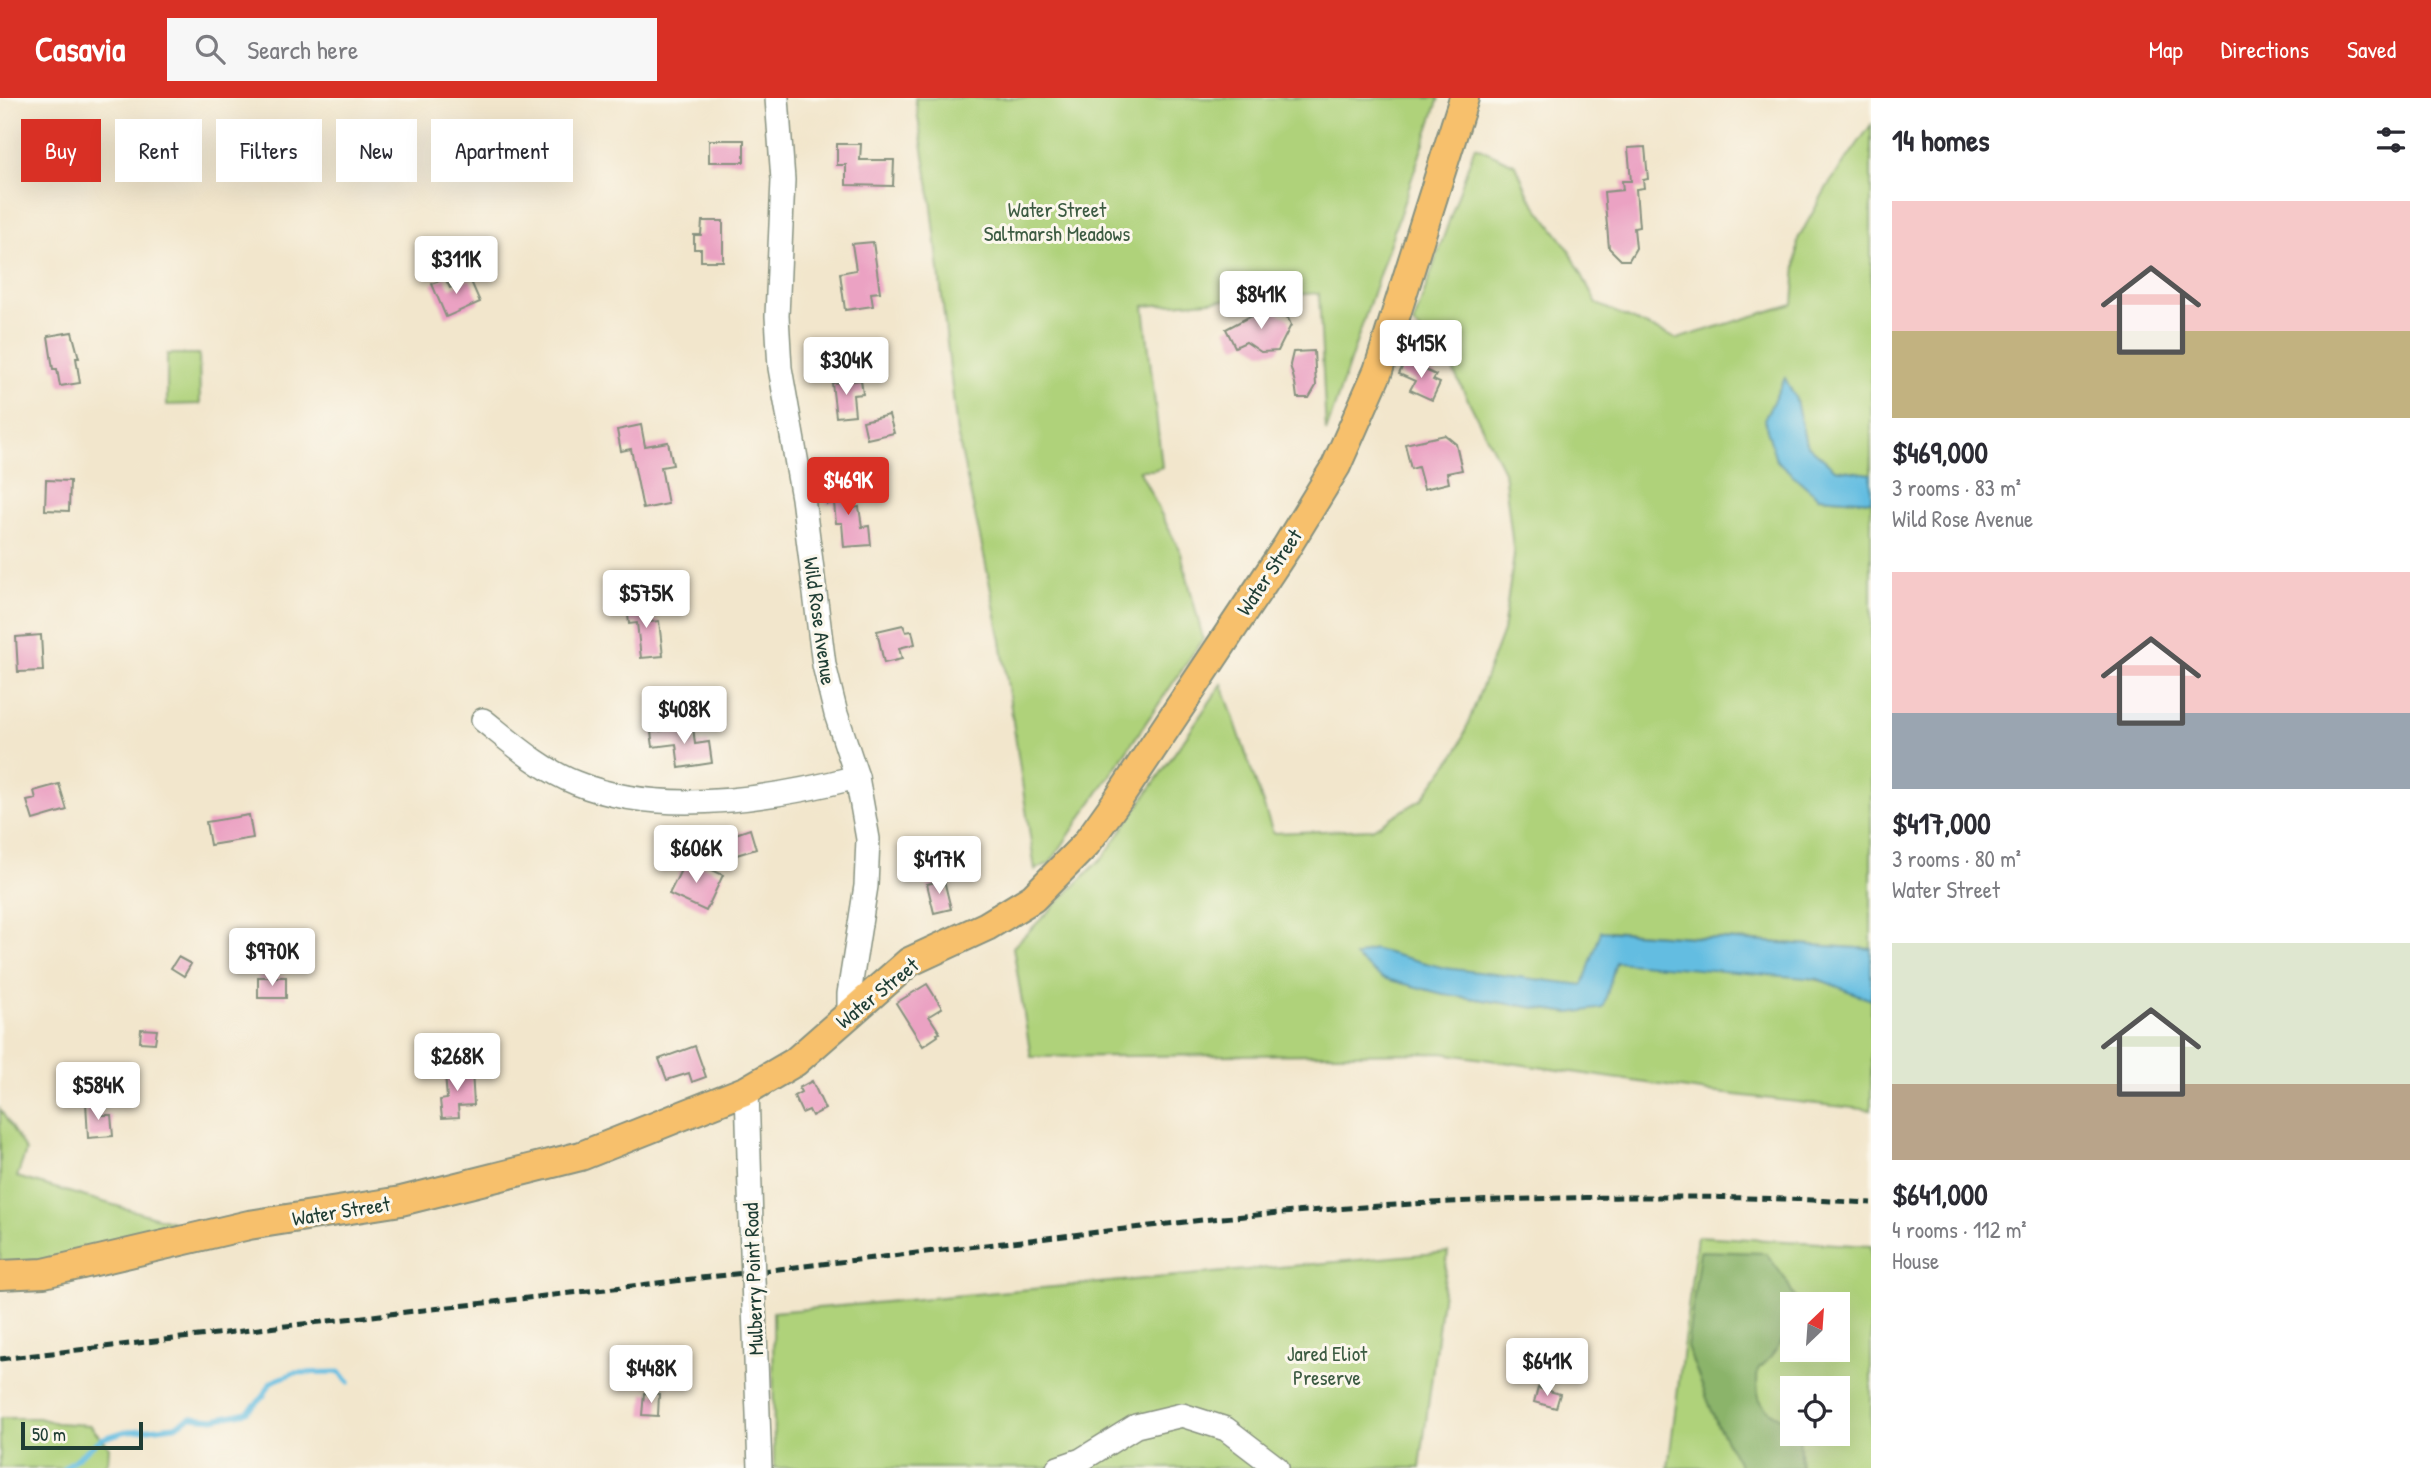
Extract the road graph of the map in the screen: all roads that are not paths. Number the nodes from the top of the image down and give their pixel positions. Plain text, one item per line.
1 (777, 98) edge
2 (1464, 98) edge
3 (483, 720) dead end
4 (857, 777) junction
5 (849, 1015) junction
6 (747, 1090) junction
7 (0, 1275) edge
8 (760, 1468) edge
9 (1058, 1468) edge
10 (1277, 1468) edge

1 - 4 street, Wild Rose Avenue
2 - 5 main road, Water Street
3 - 4 street
4 - 5 street, Wild Rose Avenue
5 - 6 main road, Water Street
6 - 7 main road, Water Street
6 - 8 street, Mulberry Point Road, bridge
9 - 10 street

